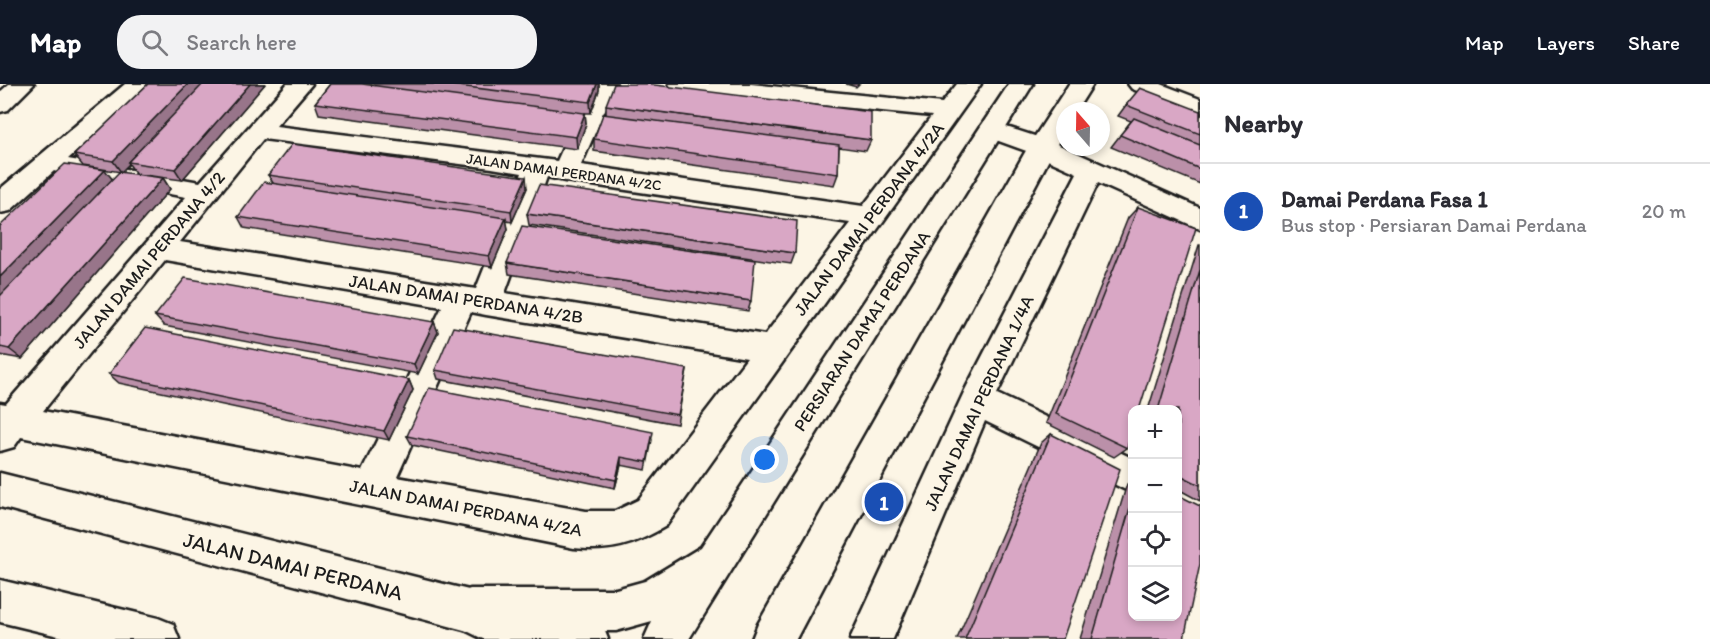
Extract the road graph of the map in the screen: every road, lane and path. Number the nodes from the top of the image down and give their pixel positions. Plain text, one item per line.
1 (22, 84) edge
2 (139, 84) edge
3 (300, 84) edge
4 (604, 84) edge
5 (681, 84) edge
6 (969, 84) edge
7 (1021, 84) edge
8 (1080, 84) edge
9 (1140, 84) edge
10 (750, 88) edge
11 (0, 105) edge
12 (1200, 107) edge
13 (950, 111) junction
14 (991, 129) junction
15 (257, 131) junction
16 (1041, 147) junction
17 (47, 164) junction
18 (537, 167) junction
19 (1092, 169) junction
20 (565, 172) junction
21 (208, 192) junction
22 (0, 204) edge
23 (871, 217) junction
24 (1200, 219) edge
25 (160, 249) junction
26 (474, 300) junction
27 (771, 349) junction
28 (977, 400) junction
29 (4, 426) edge
30 (1128, 474) edge
31 (0, 490) edge
32 (372, 490) junction
33 (718, 556) junction
34 (0, 601) edge
35 (470, 610) junction
36 (158, 639) edge
37 (526, 639) edge
38 (587, 639) edge
39 (665, 639) edge
40 (773, 639) edge
41 (871, 639) edge

1 - 11 street
2 - 17 street
3 - 15 street, JALAN DAMAI PERDANA 4/2
4 - 20 street
5 - 10 street
6 - 13 street, JALAN DAMAI PERDANA 4/2A
7 - 14 street, PERSIARAN DAMAI PERDANA
8 - 16 street
9 - 12 street
10 - 13 street
13 - 23 street, JALAN DAMAI PERDANA 4/2A
14 - 16 street
14 - 33 street, PERSIARAN DAMAI PERDANA
15 - 18 street, JALAN DAMAI PERDANA 4/2C
15 - 21 street, JALAN DAMAI PERDANA 4/2
16 - 19 street
16 - 40 street
17 - 21 street
17 - 22 street
18 - 20 street, JALAN DAMAI PERDANA 4/2C
18 - 26 street
19 - 24 street
19 - 28 street, JALAN DAMAI PERDANA 1/4A
20 - 23 street, JALAN DAMAI PERDANA 4/2C
21 - 25 street, JALAN DAMAI PERDANA 4/2
23 - 27 street, JALAN DAMAI PERDANA 4/2A
25 - 26 street, JALAN DAMAI PERDANA 4/2B
25 - 29 street, JALAN DAMAI PERDANA 4/2
26 - 27 street, JALAN DAMAI PERDANA 4/2B
26 - 32 street
27 - 32 street, JALAN DAMAI PERDANA 4/2A
28 - 30 street
28 - 41 street, JALAN DAMAI PERDANA 1/4A
29 - 32 street, JALAN DAMAI PERDANA 4/2A
31 - 35 street, JALAN DAMAI PERDANA
33 - 35 street
33 - 39 street, PERSIARAN DAMAI PERDANA
34 - 36 street
35 - 37 street
35 - 38 street, JALAN DAMAI PERDANA

